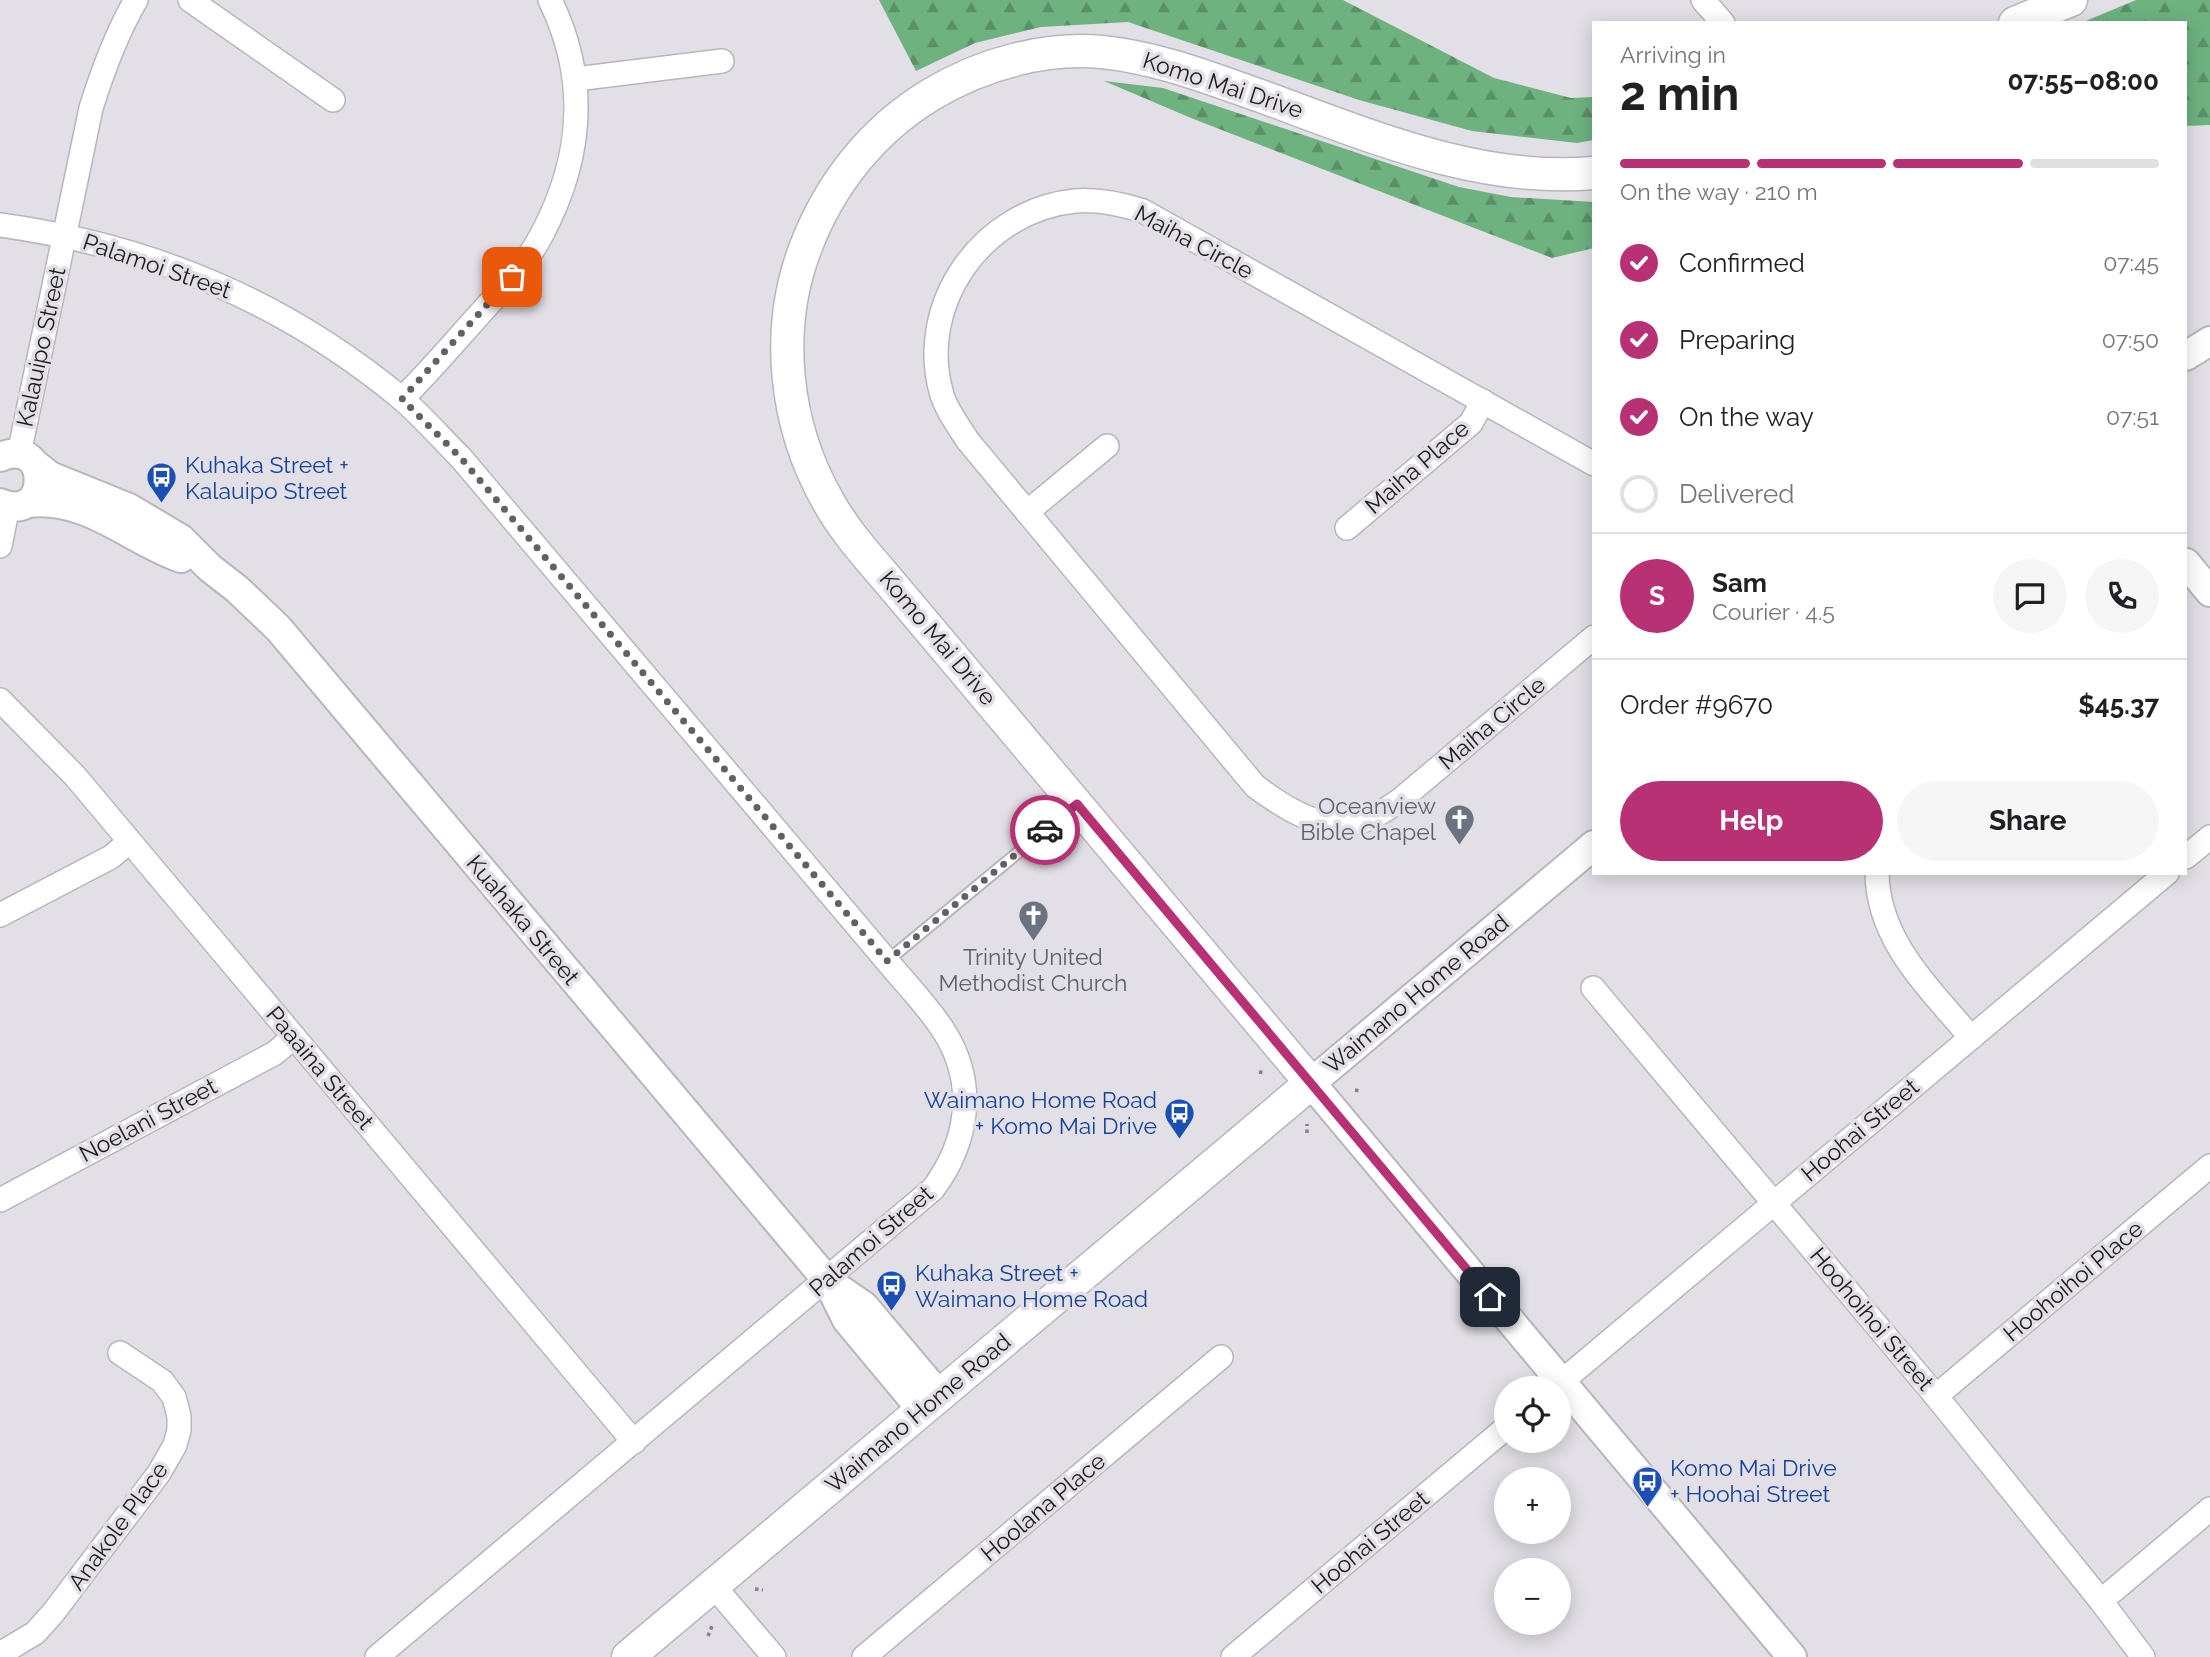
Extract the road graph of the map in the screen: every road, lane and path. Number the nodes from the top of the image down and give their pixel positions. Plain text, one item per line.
1 (136, 0) edge
2 (190, 0) edge
3 (550, 0) edge
4 (1703, 0) edge
5 (2071, 0) edge
6 (1721, 21) edge
7 (2020, 21) edge
8 (722, 61) dead end
9 (576, 79) junction
10 (332, 100) dead end
11 (1592, 173) edge
12 (0, 225) edge
13 (64, 235) junction
14 (2210, 341) edge
15 (2187, 355) edge
16 (402, 399) junction
17 (1483, 401) junction
18 (1107, 446) dead end
19 (18, 459) edge
20 (1592, 463) edge
21 (12, 504) edge
22 (1027, 512) junction
23 (1347, 528) dead end
24 (0, 546) edge
25 (2187, 564) edge
26 (210, 568) junction
27 (2210, 592) edge
28 (1592, 639) edge
29 (0, 700) edge
30 (1077, 804) junction
31 (2210, 837) edge
32 (129, 842) junction
33 (1592, 847) edge
34 (2187, 856) edge
35 (1877, 875) edge
36 (2165, 875) edge
37 (0, 915) edge
38 (887, 961) junction
39 (1593, 988) dead end
40 (294, 1037) junction
41 (1971, 1038) junction
42 (1259, 1072) dead end
43 (1265, 1073) dead end
44 (1311, 1083) junction
45 (1307, 1125) dead end
46 (1307, 1133) dead end
47 (2210, 1167) edge
48 (0, 1199) edge
49 (1774, 1202) junction
50 (827, 1280) junction
51 (120, 1353) dead end
52 (1222, 1357) dead end
53 (1551, 1376) edge
54 (1569, 1376) edge
55 (1936, 1396) junction
56 (1571, 1400) edge
57 (930, 1403) junction
58 (1494, 1438) edge
59 (634, 1442) junction
60 (2210, 1509) edge
61 (713, 1585) junction
62 (755, 1589) dead end
63 (763, 1590) dead end
64 (2101, 1601) junction
65 (712, 1626) dead end
66 (708, 1636) dead end
67 (0, 1654) edge
68 (377, 1657) edge
69 (628, 1657) edge
70 (774, 1657) edge
71 (864, 1657) edge
72 (1233, 1657) edge
73 (1792, 1657) edge
74 (2143, 1657) edge

1 - 13 street, Kalauipo Street
2 - 10 street
3 - 9 street
4 - 6 street
5 - 7 main road
8 - 9 street
9 - 16 street
11 - 30 main road, Komo Mai Drive
12 - 13 street, Palamoi Street
13 - 16 street, Palamoi Street
13 - 19 street, Kalauipo Street
14 - 15 street
16 - 38 street, Palamoi Street
17 - 20 street, Maiha Circle
17 - 22 street, Maiha Circle
17 - 23 street, Maiha Place
18 - 22 street
19 - 21 street
19 - 26 street, Kuahaka Street
21 - 24 street
21 - 26 street, Kuahaka Street
22 - 28 street, Maiha Circle
25 - 27 street
26 - 50 street, Kuahaka Street
29 - 32 street, Paaaina Street
30 - 38 lane
30 - 44 main road, Komo Mai Drive
31 - 34 street
32 - 37 street
32 - 40 street, Paaaina Street
33 - 44 street, Waimano Home Road
35 - 41 street
36 - 41 street, Hoohai Street
38 - 50 street, Palamoi Street
39 - 49 street, Hoohoihoi Street
40 - 48 street, Noelani Street
40 - 59 street, Paaaina Street
41 - 49 street, Hoohai Street
42 - 43 path
44 - 53 street, Komo Mai Drive
44 - 57 main road, Waimano Home Road
45 - 46 path
47 - 55 street, Hoohoihoi Place
49 - 54 street, Hoohai Street
49 - 55 street, Hoohoihoi Street
50 - 57 street, Kuahaka Street
50 - 59 street, Palamoi Street
51 - 67 street, Anakole Place
52 - 71 street, Hoolana Place
55 - 64 street, Hoohoihoi Street
56 - 73 street, Komo Mai Drive
57 - 61 main road, Waimano Home Road
58 - 72 street, Hoohai Street
59 - 68 street, Palamoi Street
60 - 64 street
61 - 69 main road, Waimano Home Road
61 - 70 street
62 - 63 path
64 - 74 street, Hoohoihoi Street
65 - 66 path

